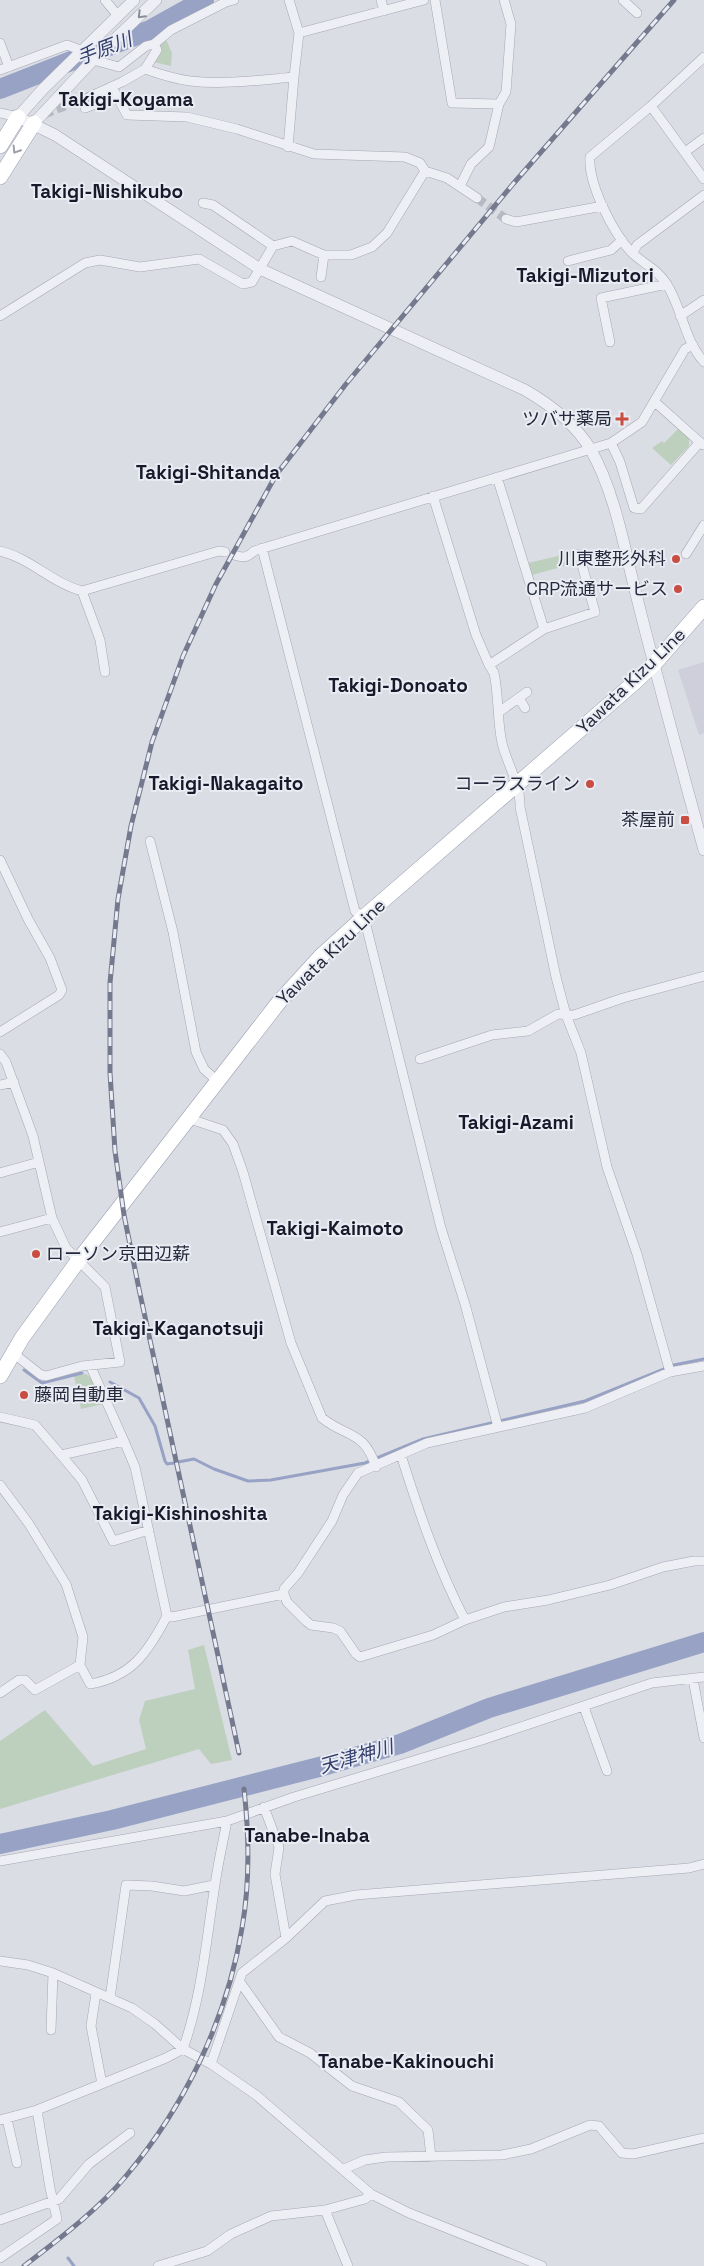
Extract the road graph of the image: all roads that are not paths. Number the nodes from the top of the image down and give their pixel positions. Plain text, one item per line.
1 (105, 0) edge
2 (134, 0) edge
3 (156, 0) edge
4 (234, 0) edge
5 (288, 0) edge
6 (381, 0) edge
7 (424, 0) edge
8 (435, 0) edge
9 (504, 0) edge
10 (623, 0) edge
11 (384, 10) junction
12 (637, 13) dead end
13 (118, 16) junction
14 (299, 33) junction
15 (0, 43) edge
16 (154, 44) junction
17 (83, 51) junction
18 (704, 57) edge
19 (93, 60) junction
20 (9, 67) junction
21 (145, 69) junction
22 (0, 70) edge
23 (294, 77) junction
24 (112, 87) junction
25 (91, 96) tunnel mouth
26 (499, 104) junction
27 (651, 106) junction
28 (85, 108) dead end
29 (0, 113) edge
30 (18, 117) junction
31 (34, 123) junction
32 (704, 138) edge
33 (0, 146) edge
34 (288, 147) junction
35 (685, 152) junction
36 (425, 171) junction
37 (0, 177) edge
38 (704, 179) edge
39 (460, 186) junction
40 (704, 195) edge
41 (477, 198) tunnel mouth
42 (203, 203) dead end
43 (603, 206) junction
44 (506, 219) tunnel mouth
45 (622, 240) junction
46 (273, 246) junction
47 (633, 253) junction
48 (324, 254) junction
49 (568, 261) dead end
50 (260, 269) junction
51 (320, 277) dead end
52 (667, 284) junction
53 (704, 300) edge
54 (0, 316) edge
55 (680, 316) junction
56 (610, 342) dead end
57 (693, 345) junction
58 (704, 362) edge
59 (655, 402) junction
60 (611, 443) junction
61 (702, 444) edge
62 (591, 450) junction
63 (497, 477) junction
64 (434, 496) junction
65 (704, 525) edge
66 (262, 548) junction
67 (0, 551) edge
68 (225, 552) dead end
69 (579, 554) dead end
70 (686, 554) dead end
71 (234, 555) dead end
72 (82, 591) junction
73 (704, 607) edge
74 (544, 629) junction
75 (655, 663) junction
76 (489, 665) junction
77 (105, 672) dead end
78 (527, 692) dead end
79 (519, 698) junction
80 (525, 708) dead end
81 (499, 712) junction
82 (517, 786) junction
83 (150, 841) dead end
84 (704, 850) edge
85 (0, 860) edge
86 (364, 917) junction
87 (704, 976) edge
88 (566, 1015) junction
89 (0, 1032) edge
90 (0, 1054) edge
91 (420, 1059) dead end
92 (217, 1081) junction
93 (14, 1082) junction
94 (0, 1085) edge
95 (190, 1119) junction
96 (39, 1162) junction
97 (0, 1173) edge
98 (52, 1218) junction
99 (0, 1232) edge
100 (78, 1261) junction
101 (13, 1353) junction
102 (90, 1365) junction
103 (704, 1366) edge
104 (669, 1368) junction
105 (0, 1376) edge
106 (0, 1417) edge
107 (497, 1423) junction
108 (124, 1441) junction
109 (61, 1455) junction
110 (401, 1455) junction
111 (374, 1463) junction
112 (0, 1485) edge
113 (149, 1530) junction
114 (704, 1561) edge
115 (284, 1594) junction
116 (167, 1616) junction
117 (465, 1620) junction
118 (80, 1665) junction
119 (704, 1677) edge
120 (693, 1679) junction
121 (0, 1693) edge
122 (584, 1707) junction
123 (704, 1738) edge
124 (607, 1770) dead end
125 (264, 1807) junction
126 (227, 1821) junction
127 (0, 1861) edge
128 (704, 1864) edge
129 (214, 1885) junction
130 (286, 1938) junction
131 (0, 1961) edge
132 (53, 1973) junction
133 (240, 1982) junction
134 (96, 1993) junction
135 (110, 1998) junction
136 (51, 2030) dead end
137 (183, 2049) junction
138 (210, 2064) junction
139 (102, 2084) junction
140 (37, 2110) junction
141 (3, 2120) edge
142 (130, 2133) dead end
143 (704, 2138) edge
144 (431, 2157) junction
145 (17, 2163) dead end
146 (344, 2169) junction
147 (371, 2194) junction
148 (53, 2201) junction
149 (326, 2210) junction
150 (0, 2220) edge
151 (0, 2258) edge
152 (158, 2266) edge
153 (348, 2266) edge
154 (542, 2266) edge

1 - 13 street
2 - 13 street
3 -> 19 street
4 - 16 street
5 - 14 street
6 - 11 street
7 - 11 street
8 - 26 street
9 - 26 street
10 - 12 street
11 - 14 street
13 - 17 street
14 - 23 street
15 - 20 street
16 - 19 street
16 - 21 street
17 - 20 street
17 - 30 street
18 - 27 street
19 - 31 street
20 - 22 street
21 - 23 street
21 - 24 street
23 - 34 street
24 - 25 street
24 - 28 street
24 - 34 street
26 - 39 street
27 - 35 street
27 - 43 street
29 - 30 street
30 - 31 street
30 - 33 main road
31 -> 37 main road
31 - 50 street
32 - 35 street
34 - 36 street
35 - 38 street
36 - 39 street
36 - 48 street
39 - 41 street
40 - 47 street
42 - 46 street
43 - 44 street
43 - 45 street
45 - 47 street
45 - 49 street
46 - 48 street
46 - 50 street
47 - 52 street
48 - 51 street
50 - 54 street
50 - 62 street
52 - 55 street
52 - 56 street
53 - 55 street
55 - 57 street
57 - 58 street
57 - 59 street
59 - 60 street
59 - 61 street
60 - 61 street
60 - 62 street
62 - 63 street
62 - 75 street
63 - 64 street
63 - 74 street
64 - 66 street
64 - 76 street
65 - 70 street
66 - 71 street
66 - 86 street
67 - 72 street
68 - 72 street
69 - 74 street
72 - 77 street
73 - 75 main road, Yawata Kizu Line
74 - 76 street
75 - 82 main road, Yawata Kizu Line
75 - 84 street
76 - 81 street
78 - 79 street
79 - 80 street
79 - 81 street
81 - 82 street
82 - 86 main road, Yawata Kizu Line
82 - 88 street
83 - 92 street
85 - 89 street
86 - 92 main road, Yawata Kizu Line
86 - 107 street
87 - 88 street
88 - 91 street
88 - 104 street
90 - 93 street
92 - 95 main road, Yawata Kizu Line
93 - 94 street
93 - 96 street
95 - 100 main road, Yawata Kizu Line
95 - 111 street
96 - 97 street
96 - 98 street
98 - 99 street
98 - 100 street
100 - 101 main road, Yawata Kizu Line
100 - 102 street
101 - 102 street
101 - 105 main road, Yawata Kizu Line
102 - 108 street
103 - 104 street
104 - 107 street
106 - 109 street
107 - 110 street
108 - 109 street
108 - 113 street
109 - 113 street
110 - 111 street
110 - 117 street
111 - 115 street
112 - 118 street
113 - 116 street
114 - 117 street
115 - 116 street
115 - 117 street
116 - 118 street
118 - 121 street
119 - 120 street
120 - 122 street
120 - 123 street
122 - 124 street
122 - 125 street
125 - 126 street
125 - 130 street
126 - 127 street
126 - 129 street
128 - 130 street
129 - 135 street
129 - 137 street
130 - 133 street
131 - 132 street
132 - 134 street
132 - 136 street
133 - 138 street
133 - 144 street
134 - 135 street
134 - 139 street
135 - 137 street
137 - 138 street
137 - 139 street
138 - 146 street
139 - 140 street
140 - 141 street
140 - 148 street
141 - 145 street
142 - 148 street
143 - 144 street
144 - 146 street
146 - 147 street
147 - 149 street
147 - 154 street
148 - 150 street
148 - 151 street
149 - 152 street
149 - 153 street

